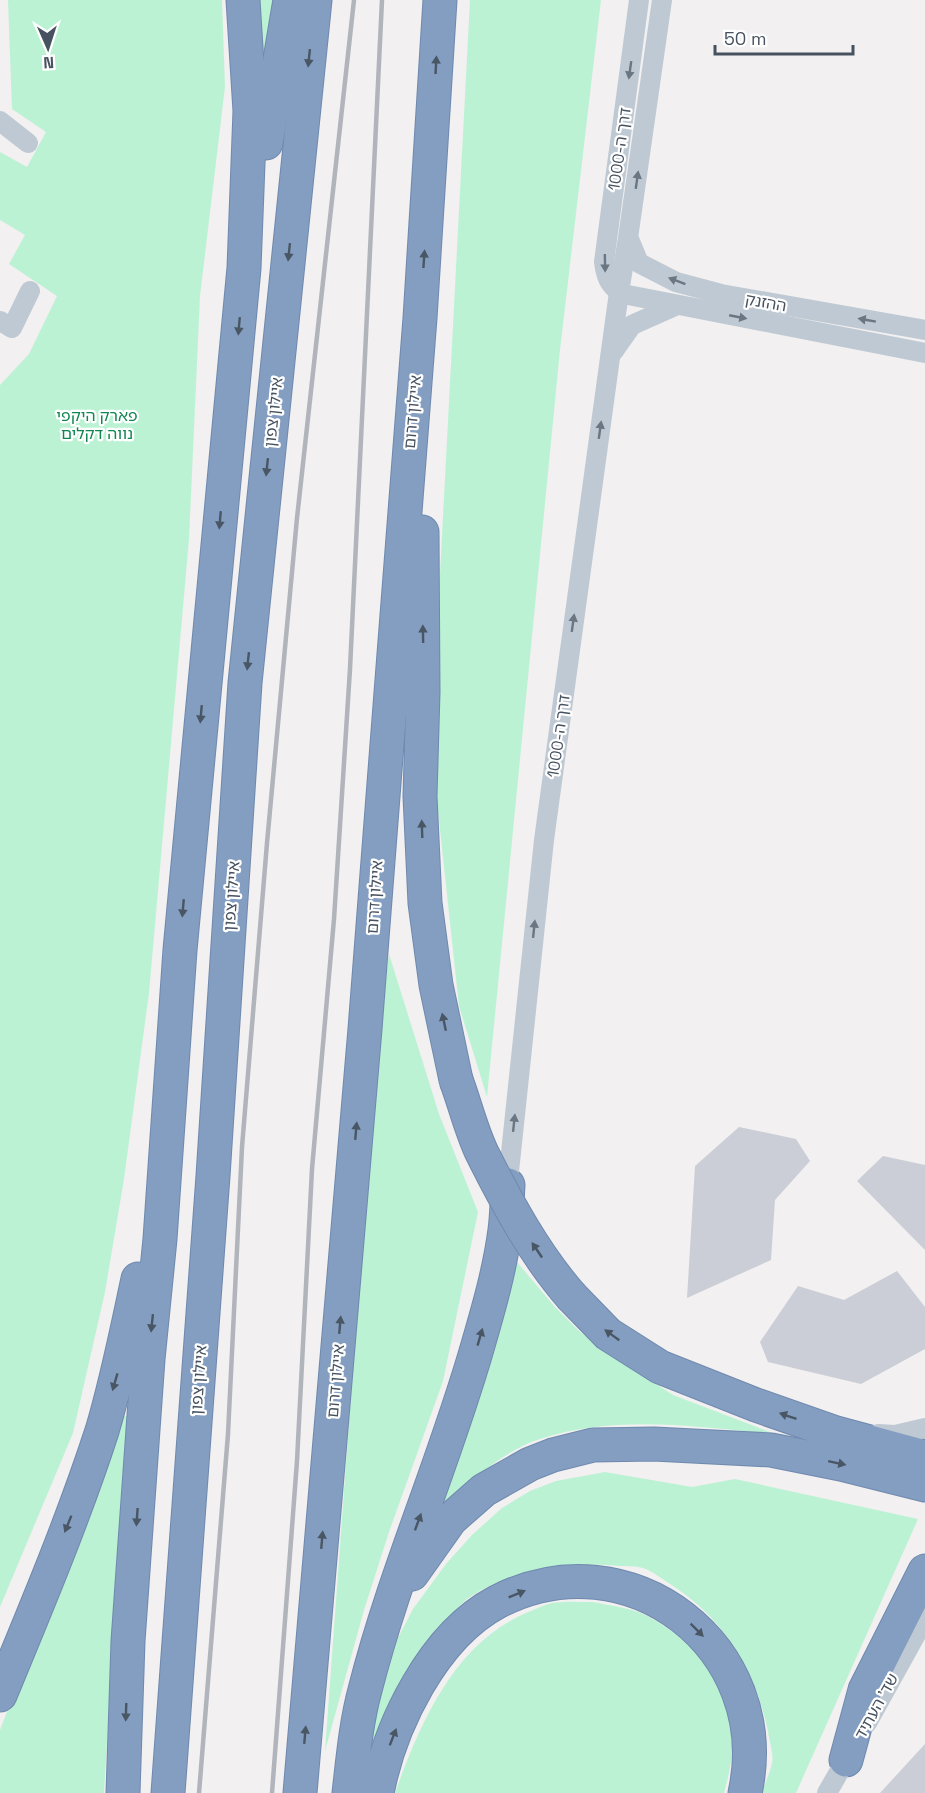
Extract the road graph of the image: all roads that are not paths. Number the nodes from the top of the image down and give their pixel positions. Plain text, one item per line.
1 (243, 0) edge
2 (290, 0) edge
3 (315, 0) edge
4 (440, 0) edge
5 (639, 0) edge
6 (662, 0) edge
7 (0, 121) edge
8 (28, 143) dead end
9 (628, 238) junction
10 (244, 268) junction
11 (30, 291) dead end
12 (619, 292) junction
13 (677, 304) junction
14 (420, 318) junction
15 (0, 321) edge
16 (925, 330) edge
17 (925, 353) edge
18 (610, 357) junction
19 (180, 950) junction
20 (508, 1181) joint
21 (925, 1428) edge
22 (836, 1432) junction
23 (654, 1444) junction
24 (925, 1457) edge
25 (925, 1485) edge
26 (925, 1505) edge
27 (925, 1571) edge
28 (386, 1617) junction
29 (923, 1624) edge
30 (0, 1694) edge
31 (846, 1760) junction
32 (123, 1793) edge
33 (168, 1793) edge
34 (300, 1793) edge
35 (349, 1793) edge
36 (377, 1793) edge
37 (746, 1793) edge
38 (827, 1793) edge

1 - 10 highway
2 - 10 highway
3 -> 33 highway, איילון צפון
14 -> 4 highway, איילון דרום
5 -> 12 street, דרך ה-1000
9 -> 6 street, דרך ה-1000
7 - 8 street
9 - 12 street, דרך ה-1000
16 -> 9 street, ההזנק
10 -> 19 highway
11 - 15 street
12 - 13 street, ההזנק
12 - 18 street, דרך ה-1000
13 -> 17 street, ההזנק
13 - 18 street
22 -> 14 highway, bridge
34 -> 14 highway, איילון דרום
20 -> 18 street, דרך ה-1000
19 -> 30 highway
19 -> 32 highway
28 -> 20 highway
21 - 22 street
22 - 24 highway
23 -> 25 highway
23 - 26 highway
23 - 28 highway
27 - 31 highway
28 - 35 highway
29 - 31 street, שד' העתיד
31 - 38 street, שד' העתיד
36 -> 37 highway

